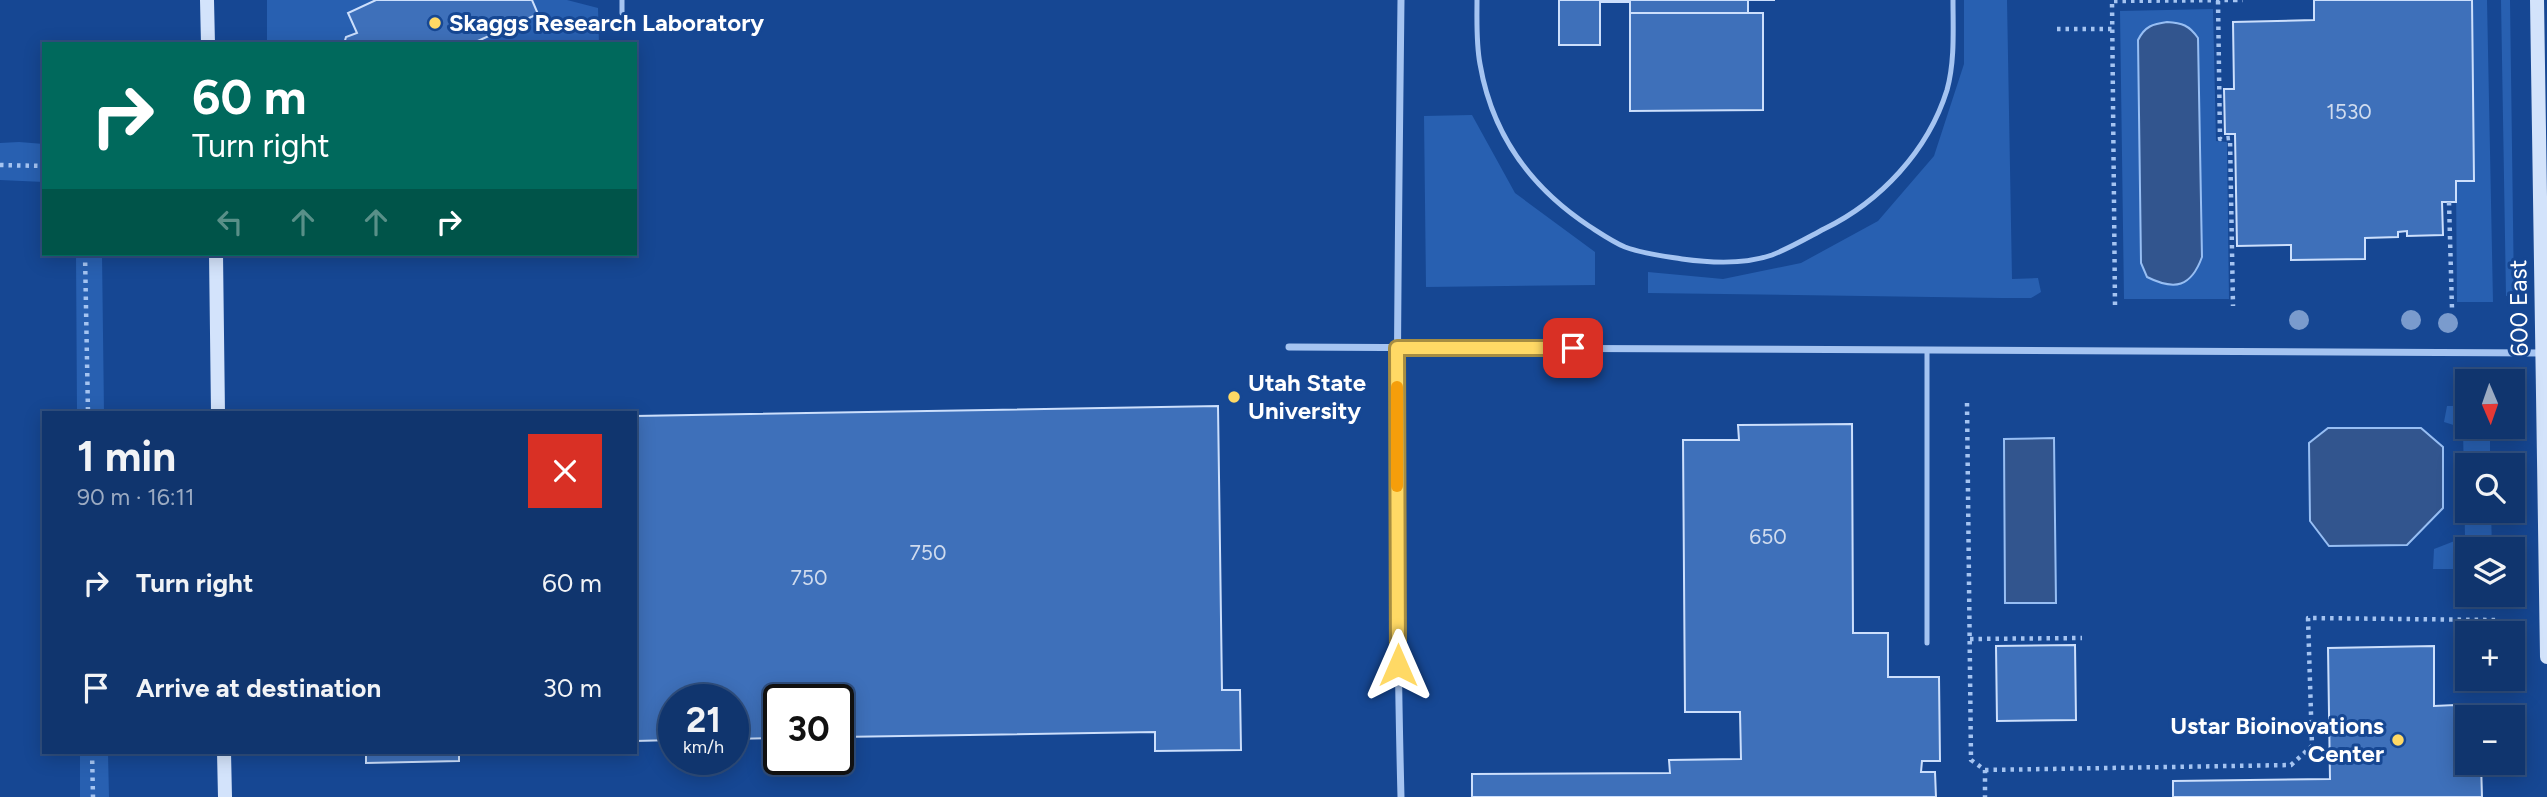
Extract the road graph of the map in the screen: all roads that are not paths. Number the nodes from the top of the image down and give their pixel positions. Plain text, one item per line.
1 (207, 0) edge
2 (622, 0) edge
3 (1401, 0) edge
4 (1477, 0) edge
5 (1953, 0) edge
6 (2537, 0) edge
7 (622, 13) dead end
8 (208, 42) edge
9 (216, 256) edge
10 (1289, 347) dead end
11 (1397, 348) junction
12 (1927, 350) junction
13 (2543, 352) junction
14 (218, 411) edge
15 (1927, 643) dead end
16 (2547, 657) edge
17 (224, 754) edge
18 (225, 797) edge
19 (1401, 797) edge

1 - 8 street
2 - 7 lane
3 - 11 street
4 - 5 lane
6 - 13 street, 600 East
9 - 14 street
10 - 11 street
11 - 12 street
11 - 19 street
12 - 13 street
12 - 15 lane
13 - 16 street, 600 East
17 - 18 street

